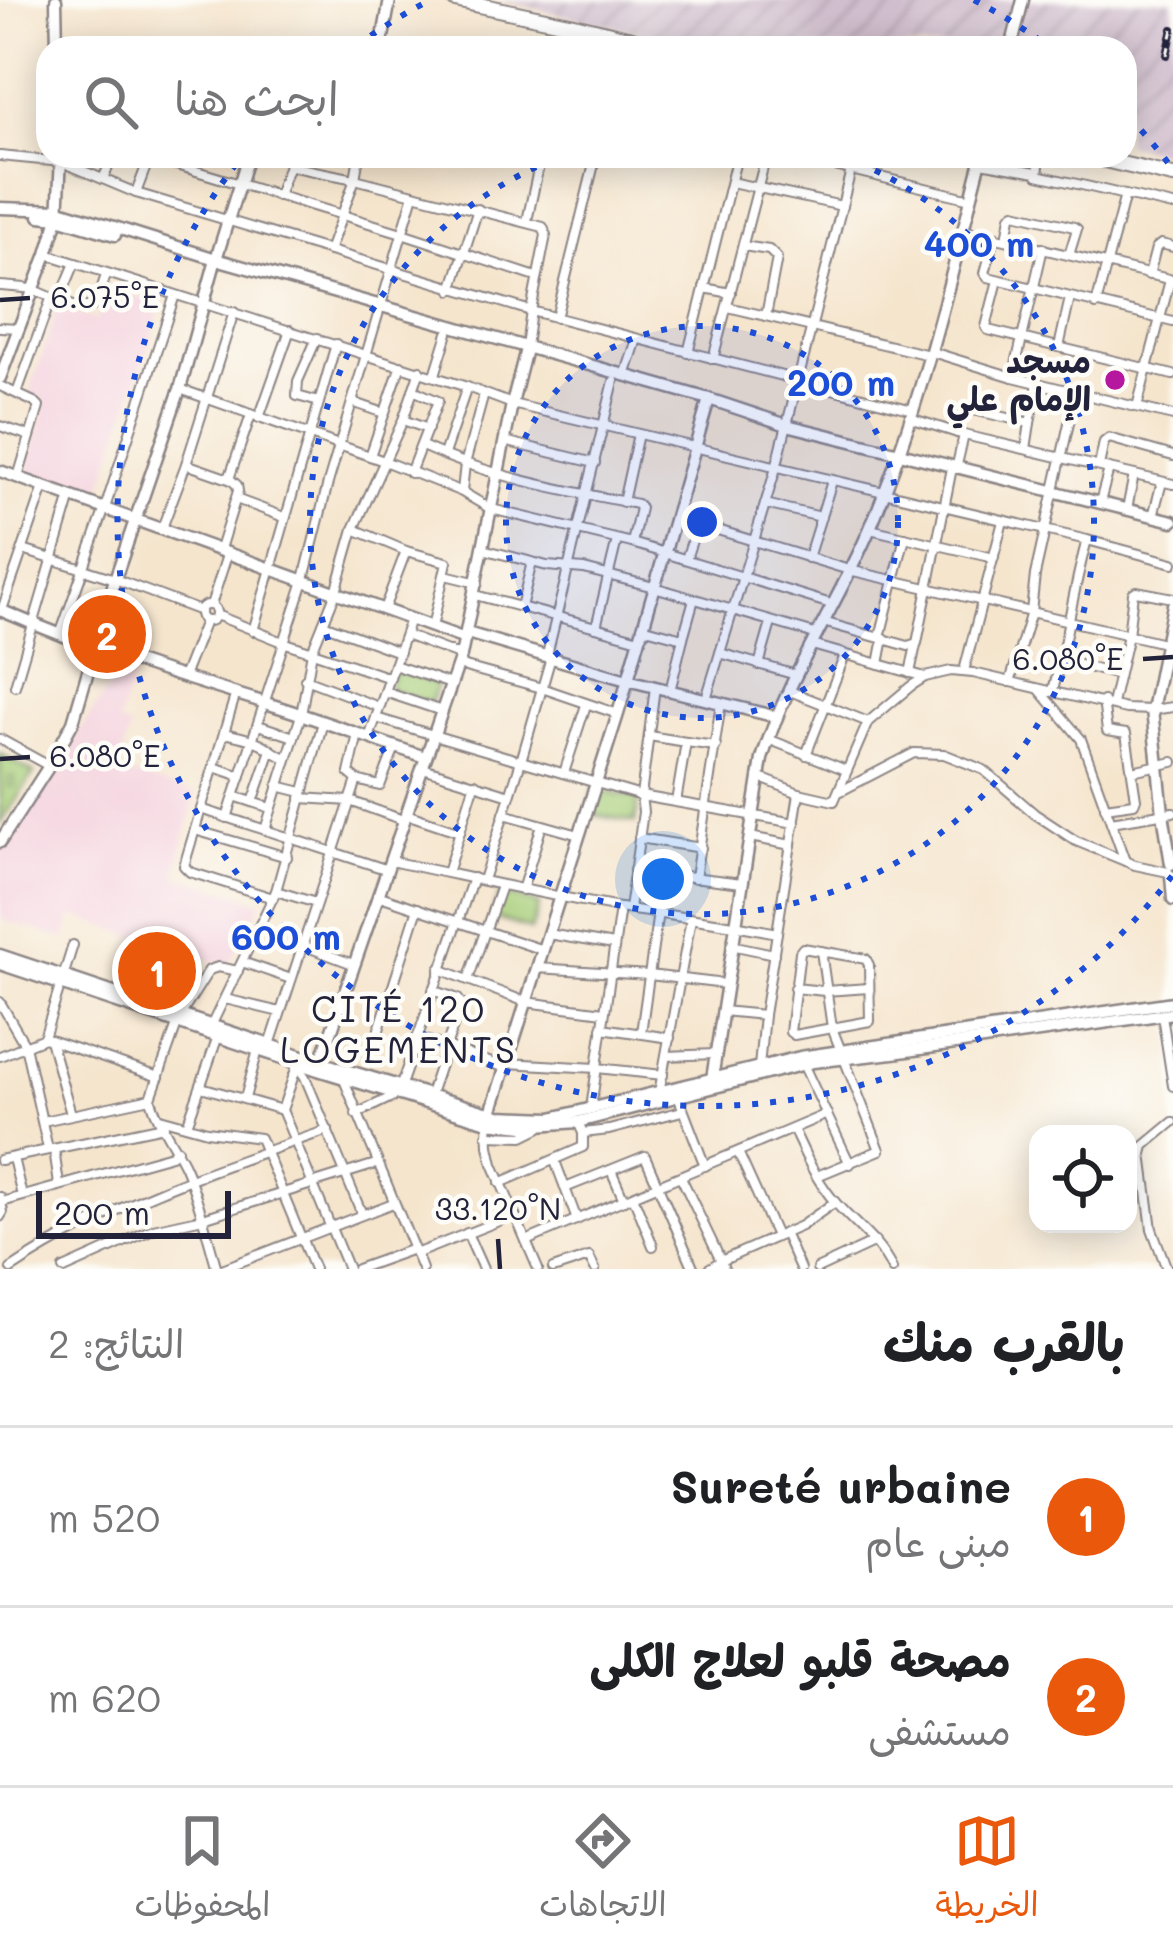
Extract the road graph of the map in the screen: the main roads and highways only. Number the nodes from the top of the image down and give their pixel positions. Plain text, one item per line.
1 (438, 0) edge
2 (455, 0) edge
3 (594, 36) edge
4 (619, 36) edge
5 (1137, 164) edge
6 (1137, 166) edge
7 (1173, 174) edge

1 - 3 main road
2 - 4 main road
5 - 7 main road
6 - 7 main road

